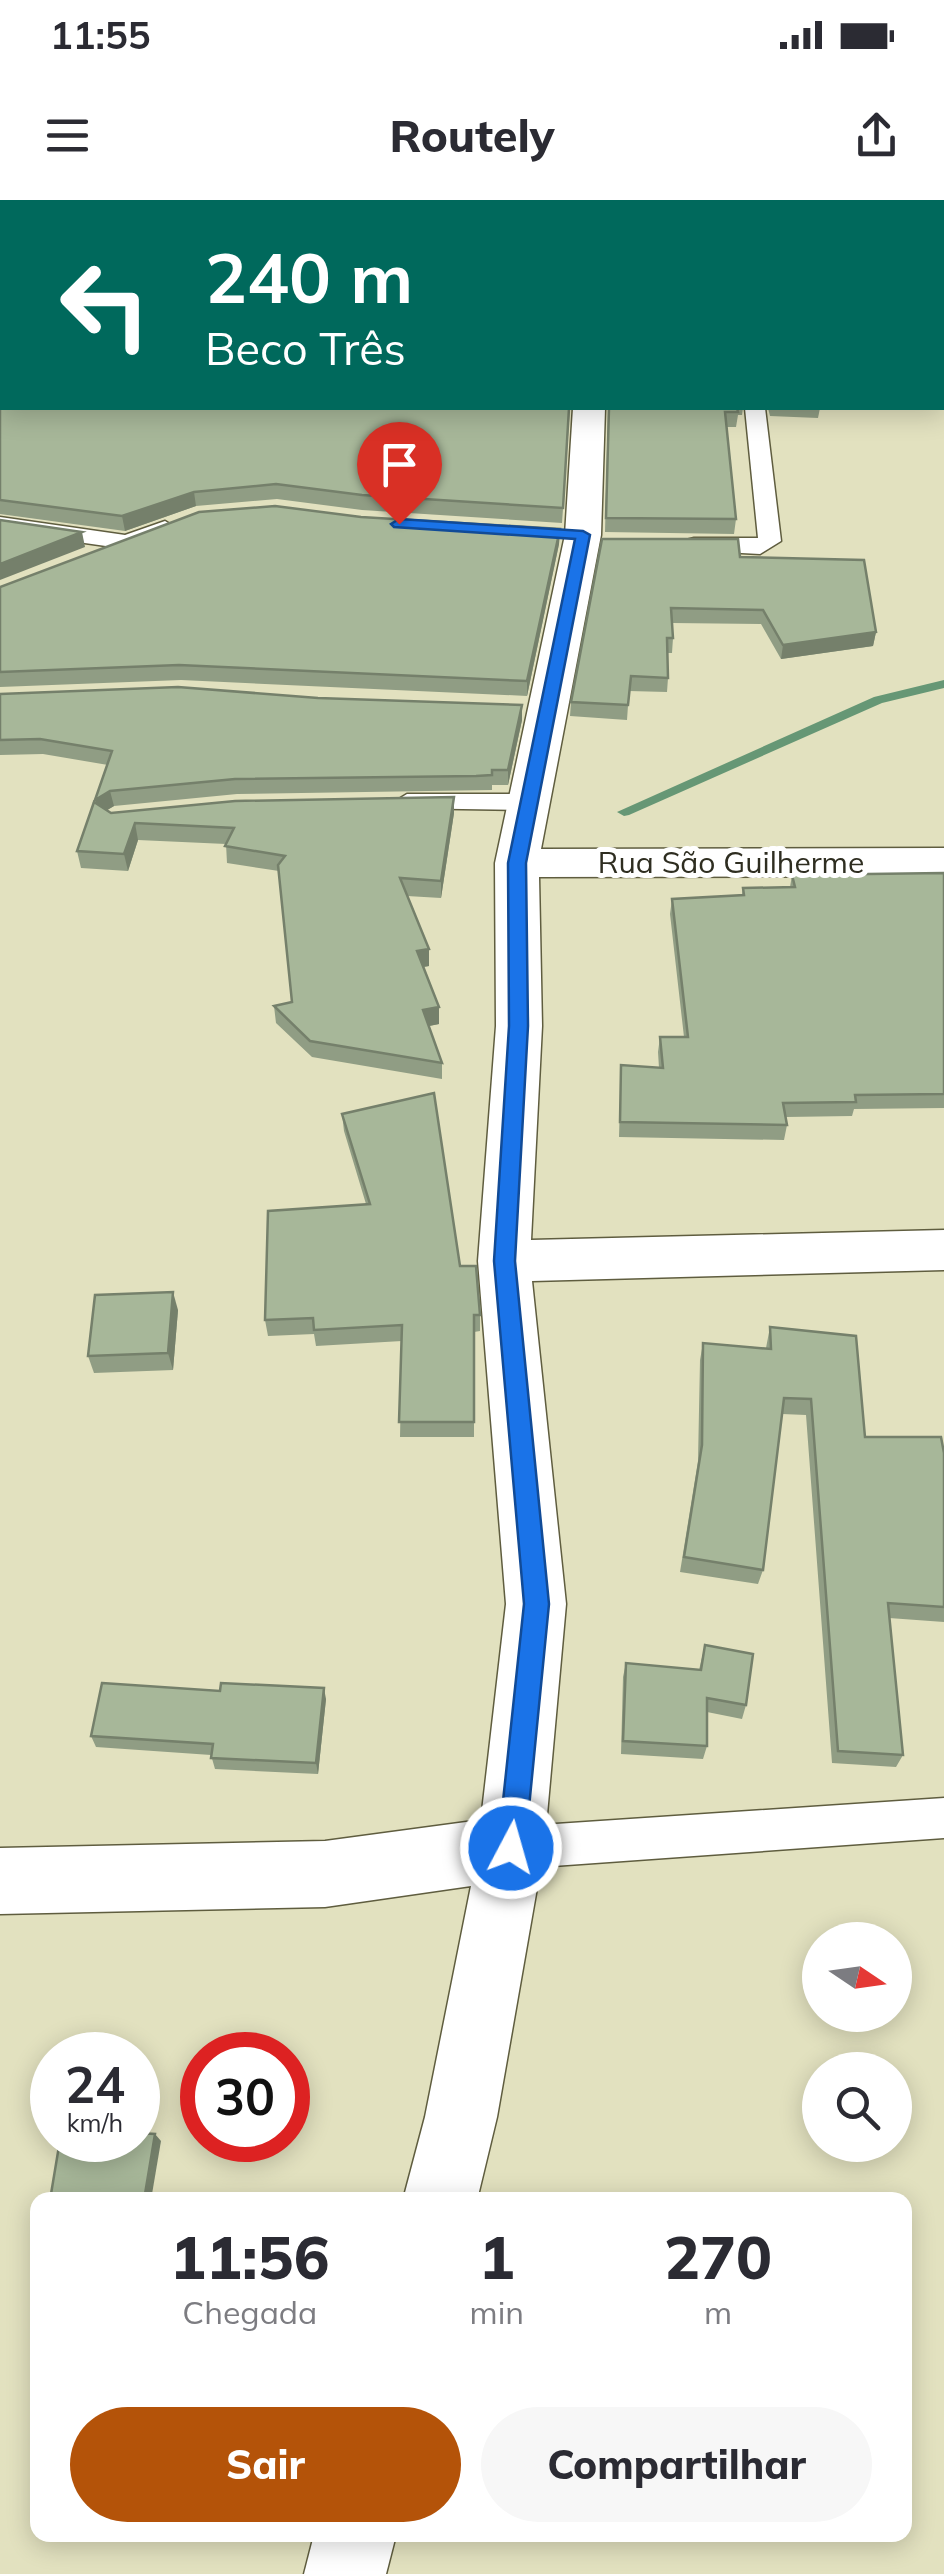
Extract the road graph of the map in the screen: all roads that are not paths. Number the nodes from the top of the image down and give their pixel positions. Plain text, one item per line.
1 (590, 410) edge
2 (755, 410) edge
3 (179, 523) edge
4 (0, 524) edge
5 (127, 542) junction
6 (661, 545) edge
7 (91, 556) edge
8 (382, 802) edge
9 (531, 802) junction
10 (944, 862) edge
11 (517, 863) junction
12 (944, 1250) edge
13 (504, 1261) junction
14 (944, 1818) edge
15 (511, 1848) junction
16 (0, 1880) edge
17 (442, 2192) edge
18 (353, 2542) edge
19 (345, 2574) edge

1 - 9 street
2 - 6 lane
3 - 5 lane
4 - 5 lane
5 - 7 lane
8 - 9 lane
9 - 11 street
10 - 11 street, Rua São Guilherme
11 - 13 street
12 - 13 street
13 - 15 street
14 - 15 lane
15 - 16 street
15 - 17 street
18 - 19 street

